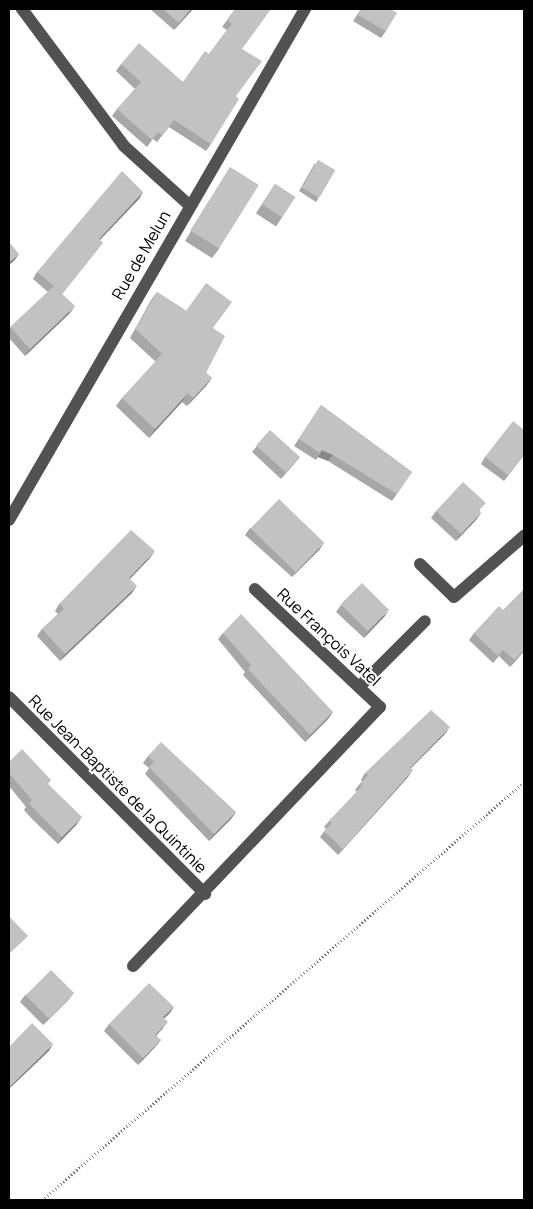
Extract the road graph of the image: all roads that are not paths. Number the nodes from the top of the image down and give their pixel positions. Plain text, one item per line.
1 (22, 9) edge
2 (305, 9) edge
3 (189, 205) junction
4 (9, 520) edge
5 (524, 536) edge
6 (420, 564) dead end
7 (255, 589) dead end
8 (425, 621) dead end
9 (359, 687) junction
10 (9, 697) edge
11 (380, 708) joint
12 (205, 894) junction
13 (133, 966) dead end

1 - 3 street
2 - 3 street, Rue de Melun
3 - 4 street, Rue de Melun
5 - 6 street
7 - 9 street, Rue François Vatel
8 - 9 street
9 - 11 street, Rue François Vatel
10 - 12 street, Rue Jean-Baptiste de la Quintinie
11 - 12 street, Rue Jean-Baptiste de la Quintinie
12 - 13 street, Rue Jean-Baptiste de la Quintinie

